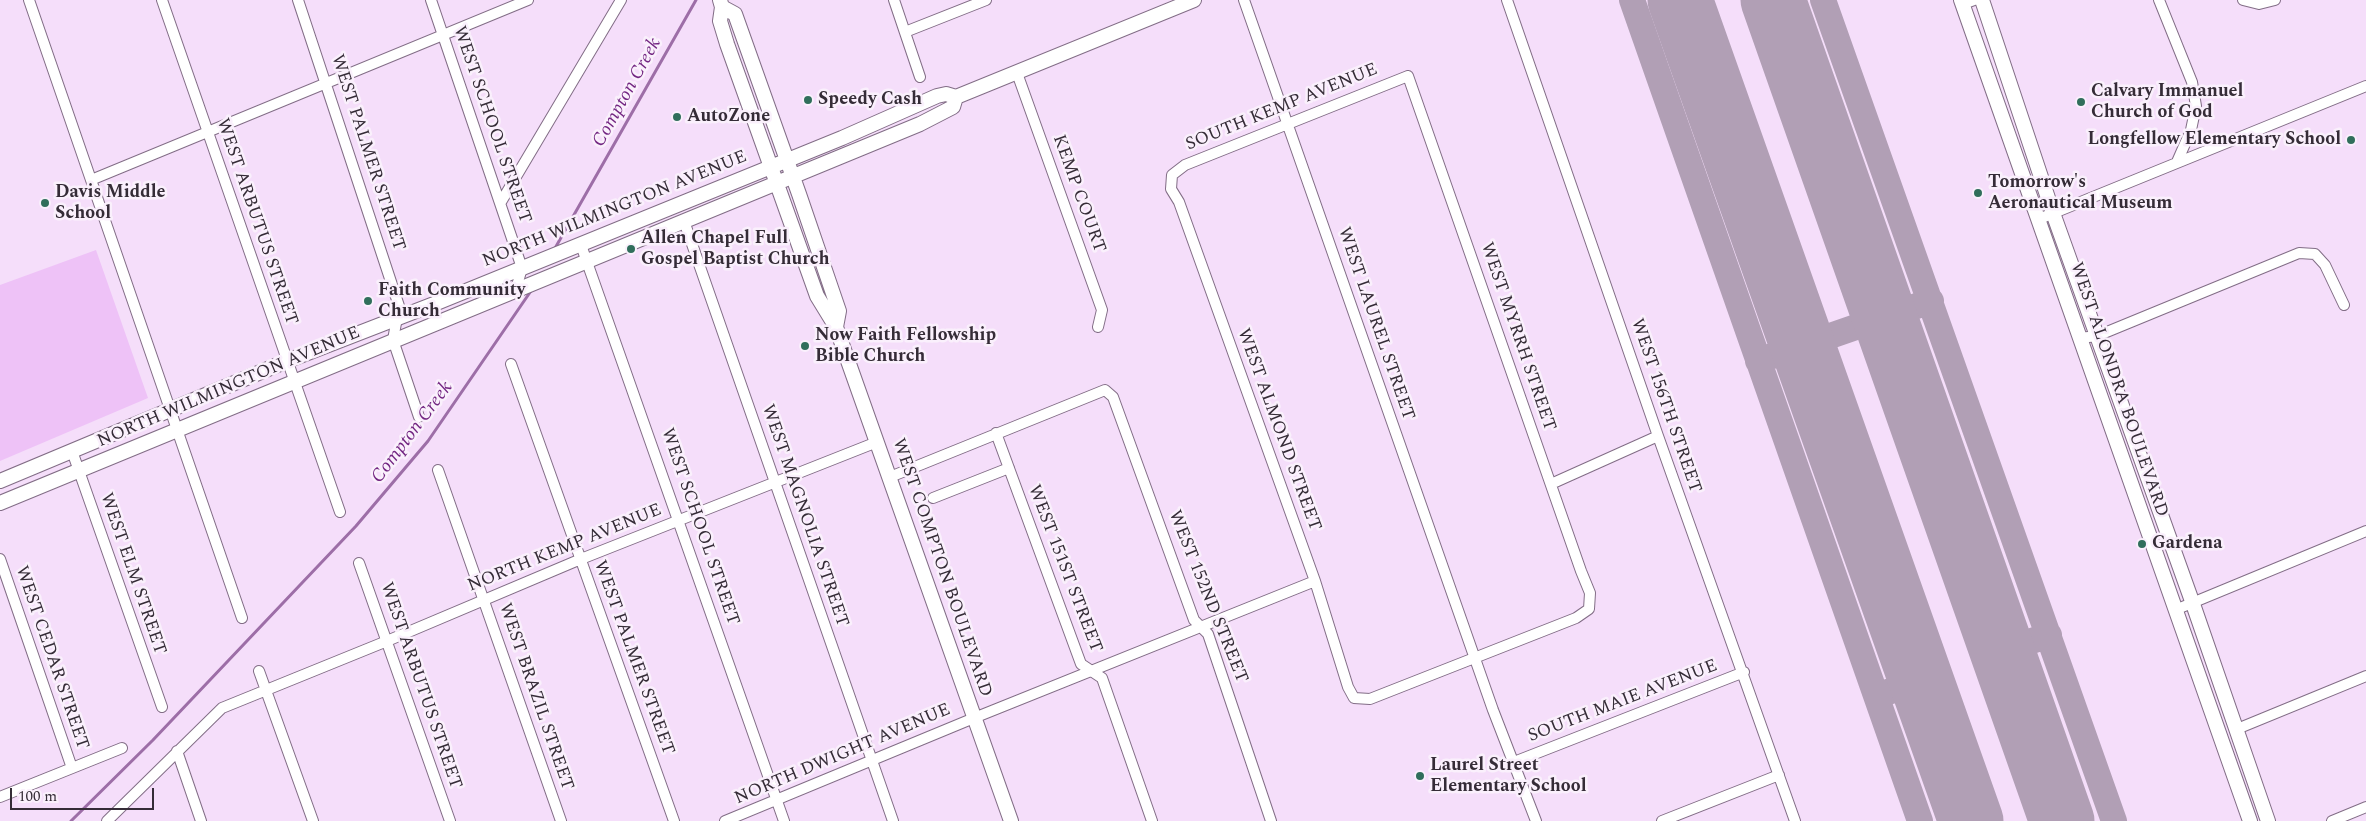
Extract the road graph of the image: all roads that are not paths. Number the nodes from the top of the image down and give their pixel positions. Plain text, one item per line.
1 (29, 0) edge
2 (162, 0) edge
3 (298, 0) edge
4 (431, 0) edge
5 (528, 0) edge
6 (621, 0) edge
7 (894, 0) edge
8 (986, 0) edge
9 (1194, 0) edge
10 (1244, 0) edge
11 (1508, 0) edge
12 (1982, 0) edge
13 (2159, 0) edge
14 (2244, 0) edge
15 (2275, 0) edge
16 (1966, 2) edge
17 (721, 3) edge
18 (905, 32) junction
19 (443, 35) junction
20 (1017, 73) junction
21 (1408, 76) joint
22 (920, 77) dead end
23 (327, 83) junction
24 (2366, 86) edge
25 (956, 97) junction
26 (1287, 123) junction
27 (208, 132) junction
28 (786, 160) junction
29 (2177, 162) junction
30 (772, 166) junction
31 (1172, 175) joint
32 (793, 176) junction
33 (91, 180) junction
34 (777, 183) junction
35 (501, 202) junction
36 (2053, 213) junction
37 (2039, 219) junction
38 (684, 221) junction
39 (579, 246) junction
40 (587, 261) junction
41 (522, 268) junction
42 (516, 289) junction
43 (2344, 305) dead end
44 (398, 318) junction
45 (836, 327) junction
46 (1098, 327) dead end
47 (2097, 336) junction
48 (2080, 338) junction
49 (393, 340) junction
50 (288, 361) junction
51 (511, 364) dead end
52 (294, 381) junction
53 (169, 410) junction
54 (419, 417) dead end
55 (176, 430) junction
56 (996, 433) junction
57 (1658, 436) junction
58 (877, 442) junction
59 (72, 451) junction
60 (1009, 468) junction
61 (438, 470) dead end
62 (79, 472) junction
63 (890, 478) junction
64 (0, 482) edge
65 (776, 483) junction
66 (1551, 484) junction
67 (933, 498) dead end
68 (0, 503) edge
69 (340, 512) dead end
70 (680, 520) junction
71 (2366, 531) edge
72 (0, 559) edge
73 (581, 559) junction
74 (359, 563) dead end
75 (1316, 581) junction
76 (484, 600) junction
77 (2193, 604) junction
78 (2175, 610) junction
79 (242, 618) dead end
80 (1201, 627) junction
81 (387, 641) junction
82 (1475, 658) junction
83 (259, 671) dead end
84 (1092, 672) junction
85 (1744, 672) junction
86 (2366, 676) edge
87 (266, 690) junction
88 (162, 707) dead end
89 (974, 718) junction
90 (2237, 729) junction
91 (122, 748) dead end
92 (177, 751) junction
93 (871, 761) junction
94 (1514, 762) junction
95 (72, 768) junction
96 (1779, 775) junction
97 (0, 797) edge
98 (777, 800) junction
99 (2366, 807) edge
100 (107, 821) edge
101 (201, 821) edge
102 (313, 821) edge
103 (450, 821) edge
104 (561, 821) edge
105 (674, 821) edge
106 (725, 821) edge
107 (784, 821) edge
108 (893, 821) edge
109 (1010, 821) edge
110 (1152, 821) edge
111 (1271, 821) edge
112 (1536, 821) edge
113 (1662, 821) edge
114 (1795, 821) edge
115 (2250, 821) edge
116 (2268, 821) edge
117 (2332, 821) edge

1 - 33 street
2 - 27 street, WEST ARBUTUS STREET
3 - 23 street, WEST PALMER STREET
4 - 19 street, WEST SCHOOL STREET
5 - 19 street
6 - 35 street
7 - 18 street
8 - 18 street
9 - 20 main road
10 - 26 street, WEST LAUREL STREET
11 - 57 street, WEST 156TH STREET
12 - 36 main road, WEST ALONDRA BOULEVARD
13 - 29 street
14 - 15 street
16 - 37 main road, WEST ALONDRA BOULEVARD
17 - 28 main road, WEST COMPTON BOULEVARD
17 - 30 main road, WEST COMPTON BOULEVARD
18 - 22 street
19 - 23 street
19 - 35 street, WEST SCHOOL STREET
20 - 25 main road
20 - 46 street, KEMP COURT
21 - 26 street, SOUTH KEMP AVENUE
21 - 66 street, WEST MYRRH STREET
23 - 27 street
23 - 44 street, WEST PALMER STREET
24 - 29 street
25 - 28 main road, NORTH WILMINGTON AVENUE
25 - 32 main road, NORTH WILMINGTON AVENUE
26 - 31 street, SOUTH KEMP AVENUE
26 - 82 street, WEST LAUREL STREET
27 - 33 street
27 - 50 street, WEST ARBUTUS STREET
28 - 30 main road, NORTH WILMINGTON AVENUE
28 - 32 main road, WEST COMPTON BOULEVARD
29 - 36 street
30 - 34 main road, WEST COMPTON BOULEVARD
30 - 39 main road, NORTH WILMINGTON AVENUE
31 - 75 street, WEST ALMOND STREET
32 - 34 main road, NORTH WILMINGTON AVENUE
32 - 45 main road, WEST COMPTON BOULEVARD
33 - 53 street
34 - 38 main road, NORTH WILMINGTON AVENUE
34 - 45 main road, WEST COMPTON BOULEVARD
35 - 41 street, WEST SCHOOL STREET
36 - 37 street
36 - 47 main road, WEST ALONDRA BOULEVARD
37 - 48 main road, WEST ALONDRA BOULEVARD
38 - 40 main road, NORTH WILMINGTON AVENUE
38 - 65 street, WEST MAGNOLIA STREET
39 - 40 street, WEST SCHOOL STREET
39 - 41 main road, NORTH WILMINGTON AVENUE
40 - 42 main road, NORTH WILMINGTON AVENUE
40 - 70 street, WEST SCHOOL STREET
41 - 42 street
41 - 44 main road, NORTH WILMINGTON AVENUE
42 - 49 main road, NORTH WILMINGTON AVENUE
43 - 47 street
44 - 49 street
44 - 50 main road, NORTH WILMINGTON AVENUE
45 - 58 main road, WEST COMPTON BOULEVARD
47 - 48 street
47 - 77 main road, WEST ALONDRA BOULEVARD
48 - 78 main road, WEST ALONDRA BOULEVARD
49 - 52 main road, NORTH WILMINGTON AVENUE
49 - 54 street
50 - 52 street, WEST ARBUTUS STREET
50 - 53 main road, NORTH WILMINGTON AVENUE
51 - 73 street, WEST PALMER STREET
52 - 55 main road, NORTH WILMINGTON AVENUE
52 - 69 street, WEST ARBUTUS STREET
53 - 55 street
53 - 59 main road, NORTH WILMINGTON AVENUE
55 - 62 main road, NORTH WILMINGTON AVENUE
55 - 79 street
56 - 60 street, WEST 151ST STREET
56 - 63 street
56 - 80 street, WEST 152ND STREET
57 - 66 street
57 - 85 street, WEST 156TH STREET
58 - 63 main road, WEST COMPTON BOULEVARD
58 - 65 street, NORTH KEMP AVENUE
59 - 62 street, WEST ELM STREET
59 - 64 main road, NORTH WILMINGTON AVENUE
60 - 67 street
60 - 84 street, WEST 151ST STREET
61 - 76 street, WEST BRAZIL STREET
62 - 68 main road, NORTH WILMINGTON AVENUE
62 - 88 street, WEST ELM STREET
63 - 89 main road, WEST COMPTON BOULEVARD
65 - 70 street, NORTH KEMP AVENUE
65 - 93 street, WEST MAGNOLIA STREET
66 - 82 street, WEST MYRRH STREET
70 - 73 street, NORTH KEMP AVENUE
70 - 98 street, WEST SCHOOL STREET
71 - 77 street
72 - 95 street, WEST CEDAR STREET
73 - 76 street, NORTH KEMP AVENUE
73 - 105 street, WEST PALMER STREET
74 - 81 street, WEST ARBUTUS STREET
75 - 80 street, NORTH DWIGHT AVENUE
75 - 82 street, WEST ALMOND STREET
76 - 81 street, NORTH KEMP AVENUE
76 - 104 street, WEST BRAZIL STREET
77 - 78 street
77 - 90 main road, WEST ALONDRA BOULEVARD
78 - 115 main road, WEST ALONDRA BOULEVARD
80 - 84 street, NORTH DWIGHT AVENUE
80 - 111 street, WEST 152ND STREET
81 - 87 street, NORTH KEMP AVENUE
81 - 103 street, WEST ARBUTUS STREET
82 - 94 street, WEST LAUREL STREET
83 - 87 street
84 - 89 street, NORTH DWIGHT AVENUE
84 - 110 street, WEST 151ST STREET
85 - 94 street, SOUTH MAIE AVENUE
85 - 96 street, WEST 156TH STREET
86 - 90 street
87 - 92 street, NORTH KEMP AVENUE
87 - 102 street
89 - 93 street, NORTH DWIGHT AVENUE
89 - 109 main road, WEST COMPTON BOULEVARD
90 - 116 main road, WEST ALONDRA BOULEVARD
91 - 95 street
92 - 100 street, NORTH KEMP AVENUE
92 - 101 street
93 - 98 street, NORTH DWIGHT AVENUE
93 - 108 street, WEST MAGNOLIA STREET
94 - 112 street, WEST LAUREL STREET
95 - 97 street
96 - 113 street
96 - 114 street, WEST 156TH STREET
98 - 106 street, NORTH DWIGHT AVENUE
98 - 107 street, WEST SCHOOL STREET
99 - 117 street

